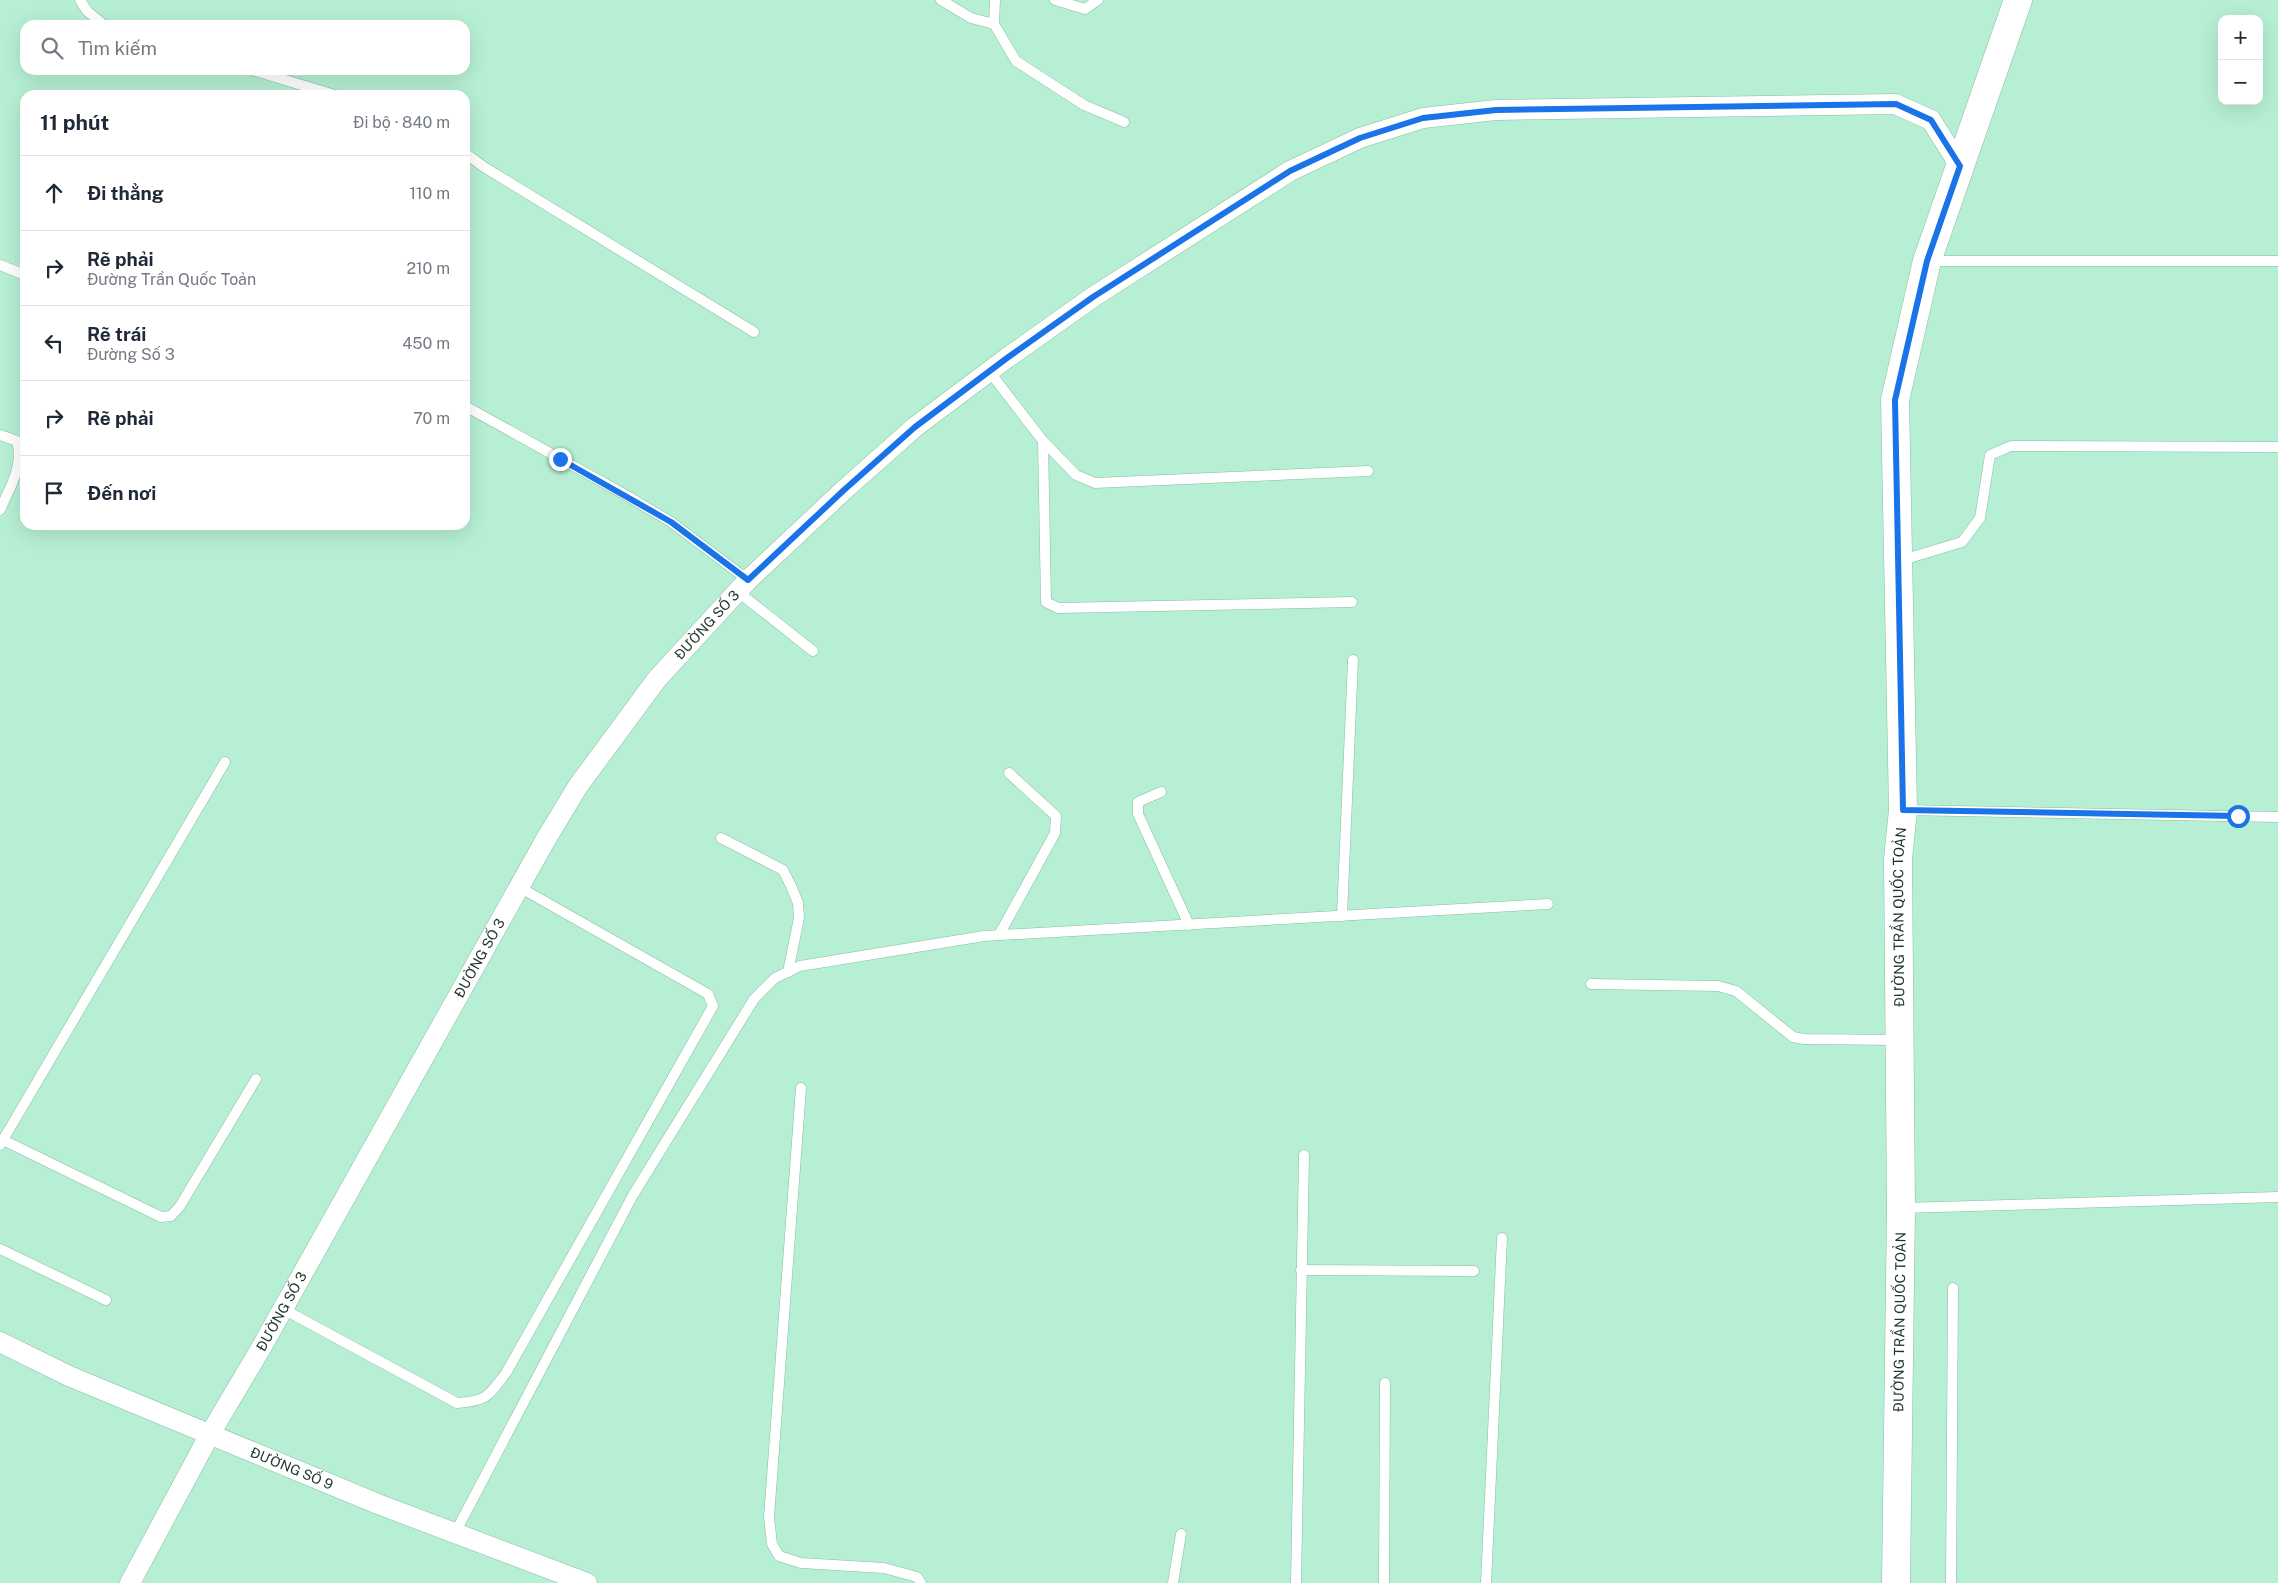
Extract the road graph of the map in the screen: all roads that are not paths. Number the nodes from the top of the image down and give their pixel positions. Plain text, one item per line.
1 (80, 0) edge
2 (941, 0) edge
3 (995, 0) edge
4 (1055, 0) edge
5 (1098, 0) edge
6 (2018, 0) edge
7 (98, 20) edge
8 (994, 24) junction
9 (269, 75) edge
10 (318, 90) edge
11 (1124, 122) dead end
12 (470, 157) edge
13 (1960, 166) junction
14 (1927, 261) junction
15 (2278, 261) edge
16 (0, 266) edge
17 (20, 273) edge
18 (754, 332) dead end
19 (989, 371) junction
20 (470, 409) edge
21 (0, 435) edge
22 (1043, 441) junction
23 (2278, 447) edge
24 (20, 452) edge
25 (20, 460) edge
26 (1368, 471) dead end
27 (0, 510) edge
28 (1898, 562) junction
29 (743, 586) junction
30 (1352, 602) dead end
31 (813, 651) dead end
32 (1353, 660) dead end
33 (225, 762) dead end
34 (1009, 773) dead end
35 (1161, 792) dead end
36 (1903, 810) junction
37 (2278, 817) edge
38 (721, 838) dead end
39 (519, 886) junction
40 (1548, 904) dead end
41 (1342, 916) junction
42 (1189, 924) junction
43 (999, 935) junction
44 (788, 972) junction
45 (1591, 984) dead end
46 (1898, 1040) junction
47 (256, 1079) dead end
48 (801, 1088) dead end
49 (1, 1142) edge
50 (1304, 1155) dead end
51 (2278, 1197) edge
52 (1901, 1208) junction
53 (1502, 1238) dead end
54 (0, 1249) edge
55 (1301, 1270) junction
56 (1474, 1271) dead end
57 (1953, 1288) dead end
58 (106, 1300) dead end
59 (283, 1309) junction
60 (0, 1342) edge
61 (1385, 1383) dead end
62 (210, 1434) junction
63 (455, 1533) junction
64 (1181, 1534) dead end
65 (130, 1583) edge
66 (587, 1583) edge
67 (921, 1583) edge
68 (1173, 1583) edge
69 (1296, 1583) edge
70 (1384, 1583) edge
71 (1486, 1583) edge
72 (1896, 1583) edge
73 (1951, 1583) edge

1 - 7 lane
2 - 8 lane
3 - 8 lane
4 - 5 lane
6 - 13 main road, ĐƯỜNG TRẦN QUỐC TOẢN
8 - 11 lane
9 - 10 lane
12 - 18 lane
13 - 14 main road, ĐƯỜNG TRẦN QUỐC TOẢN
13 - 19 street, ĐƯỜNG SỐ 3
14 - 15 lane
14 - 28 main road, ĐƯỜNG TRẦN QUỐC TOẢN
16 - 17 lane
19 - 22 lane
19 - 29 street, ĐƯỜNG SỐ 3
20 - 29 lane
21 - 24 lane
22 - 26 lane
22 - 30 lane
23 - 28 lane
25 - 27 lane
28 - 36 main road, ĐƯỜNG TRẦN QUỐC TOẢN
29 - 31 lane
29 - 39 street, ĐƯỜNG SỐ 3
32 - 41 lane
33 - 49 lane
34 - 43 lane
35 - 42 lane
36 - 37 lane
36 - 46 main road, ĐƯỜNG TRẦN QUỐC TOẢN
38 - 44 lane
39 - 59 street, ĐƯỜNG SỐ 3
39 - 59 lane
40 - 41 lane
41 - 42 lane
42 - 43 lane
43 - 44 lane
44 - 63 lane
45 - 46 lane
46 - 52 main road, ĐƯỜNG TRẦN QUỐC TOẢN
47 - 49 lane
48 - 67 lane
50 - 55 lane
51 - 52 lane
52 - 72 main road, ĐƯỜNG TRẦN QUỐC TOẢN
53 - 71 lane
54 - 58 lane
55 - 56 lane
55 - 69 lane
57 - 73 lane
59 - 62 street, ĐƯỜNG SỐ 3
60 - 62 street, ĐƯỜNG SỐ 9
61 - 70 lane
62 - 63 street, ĐƯỜNG SỐ 9
62 - 65 street, ĐƯỜNG SỐ 3
63 - 66 street, ĐƯỜNG SỐ 9
64 - 68 lane

